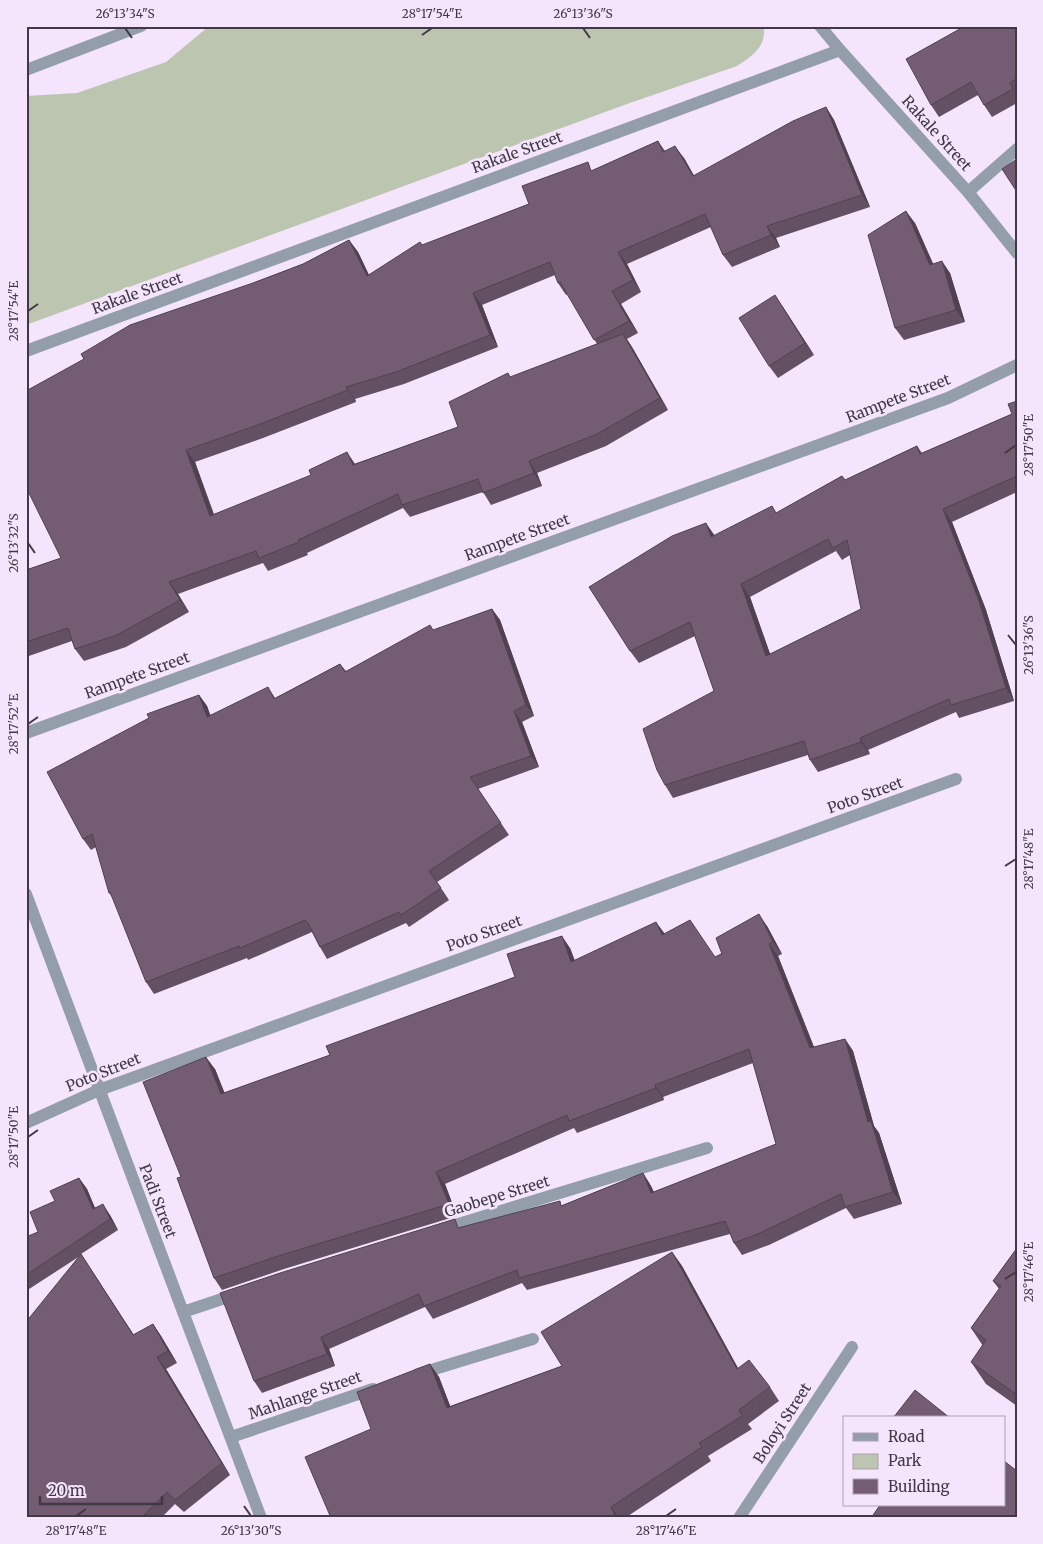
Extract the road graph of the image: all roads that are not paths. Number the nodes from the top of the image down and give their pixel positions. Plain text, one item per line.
1 (141, 26) edge
2 (820, 26) edge
3 (840, 50) junction
4 (26, 70) edge
5 (1017, 149) edge
6 (968, 192) junction
7 (1017, 253) edge
8 (26, 351) edge
9 (1017, 365) edge
10 (26, 733) edge
11 (956, 779) dead end
12 (26, 894) edge
13 (99, 1090) junction
14 (27, 1123) edge
15 (707, 1148) dead end
16 (426, 1234) edge
17 (248, 1290) edge
18 (182, 1312) junction
19 (532, 1339) dead end
20 (852, 1347) dead end
21 (404, 1379) edge
22 (386, 1384) edge
23 (231, 1437) junction
24 (261, 1518) edge
25 (739, 1518) edge

1 - 4 street
2 - 3 street
3 - 6 street, Rakale Street
3 - 8 street, Rakale Street
5 - 6 street
6 - 7 street
9 - 10 street, Rampete Street
11 - 13 street, Poto Street
12 - 13 street, Padi Street
13 - 14 street, Poto Street
13 - 18 street, Padi Street
15 - 16 street, Gaobepe Street
17 - 18 street
18 - 23 street, Padi Street
19 - 21 street
20 - 25 street, Boloyi Street
22 - 23 street, Mahlange Street
23 - 24 street, Padi Street

